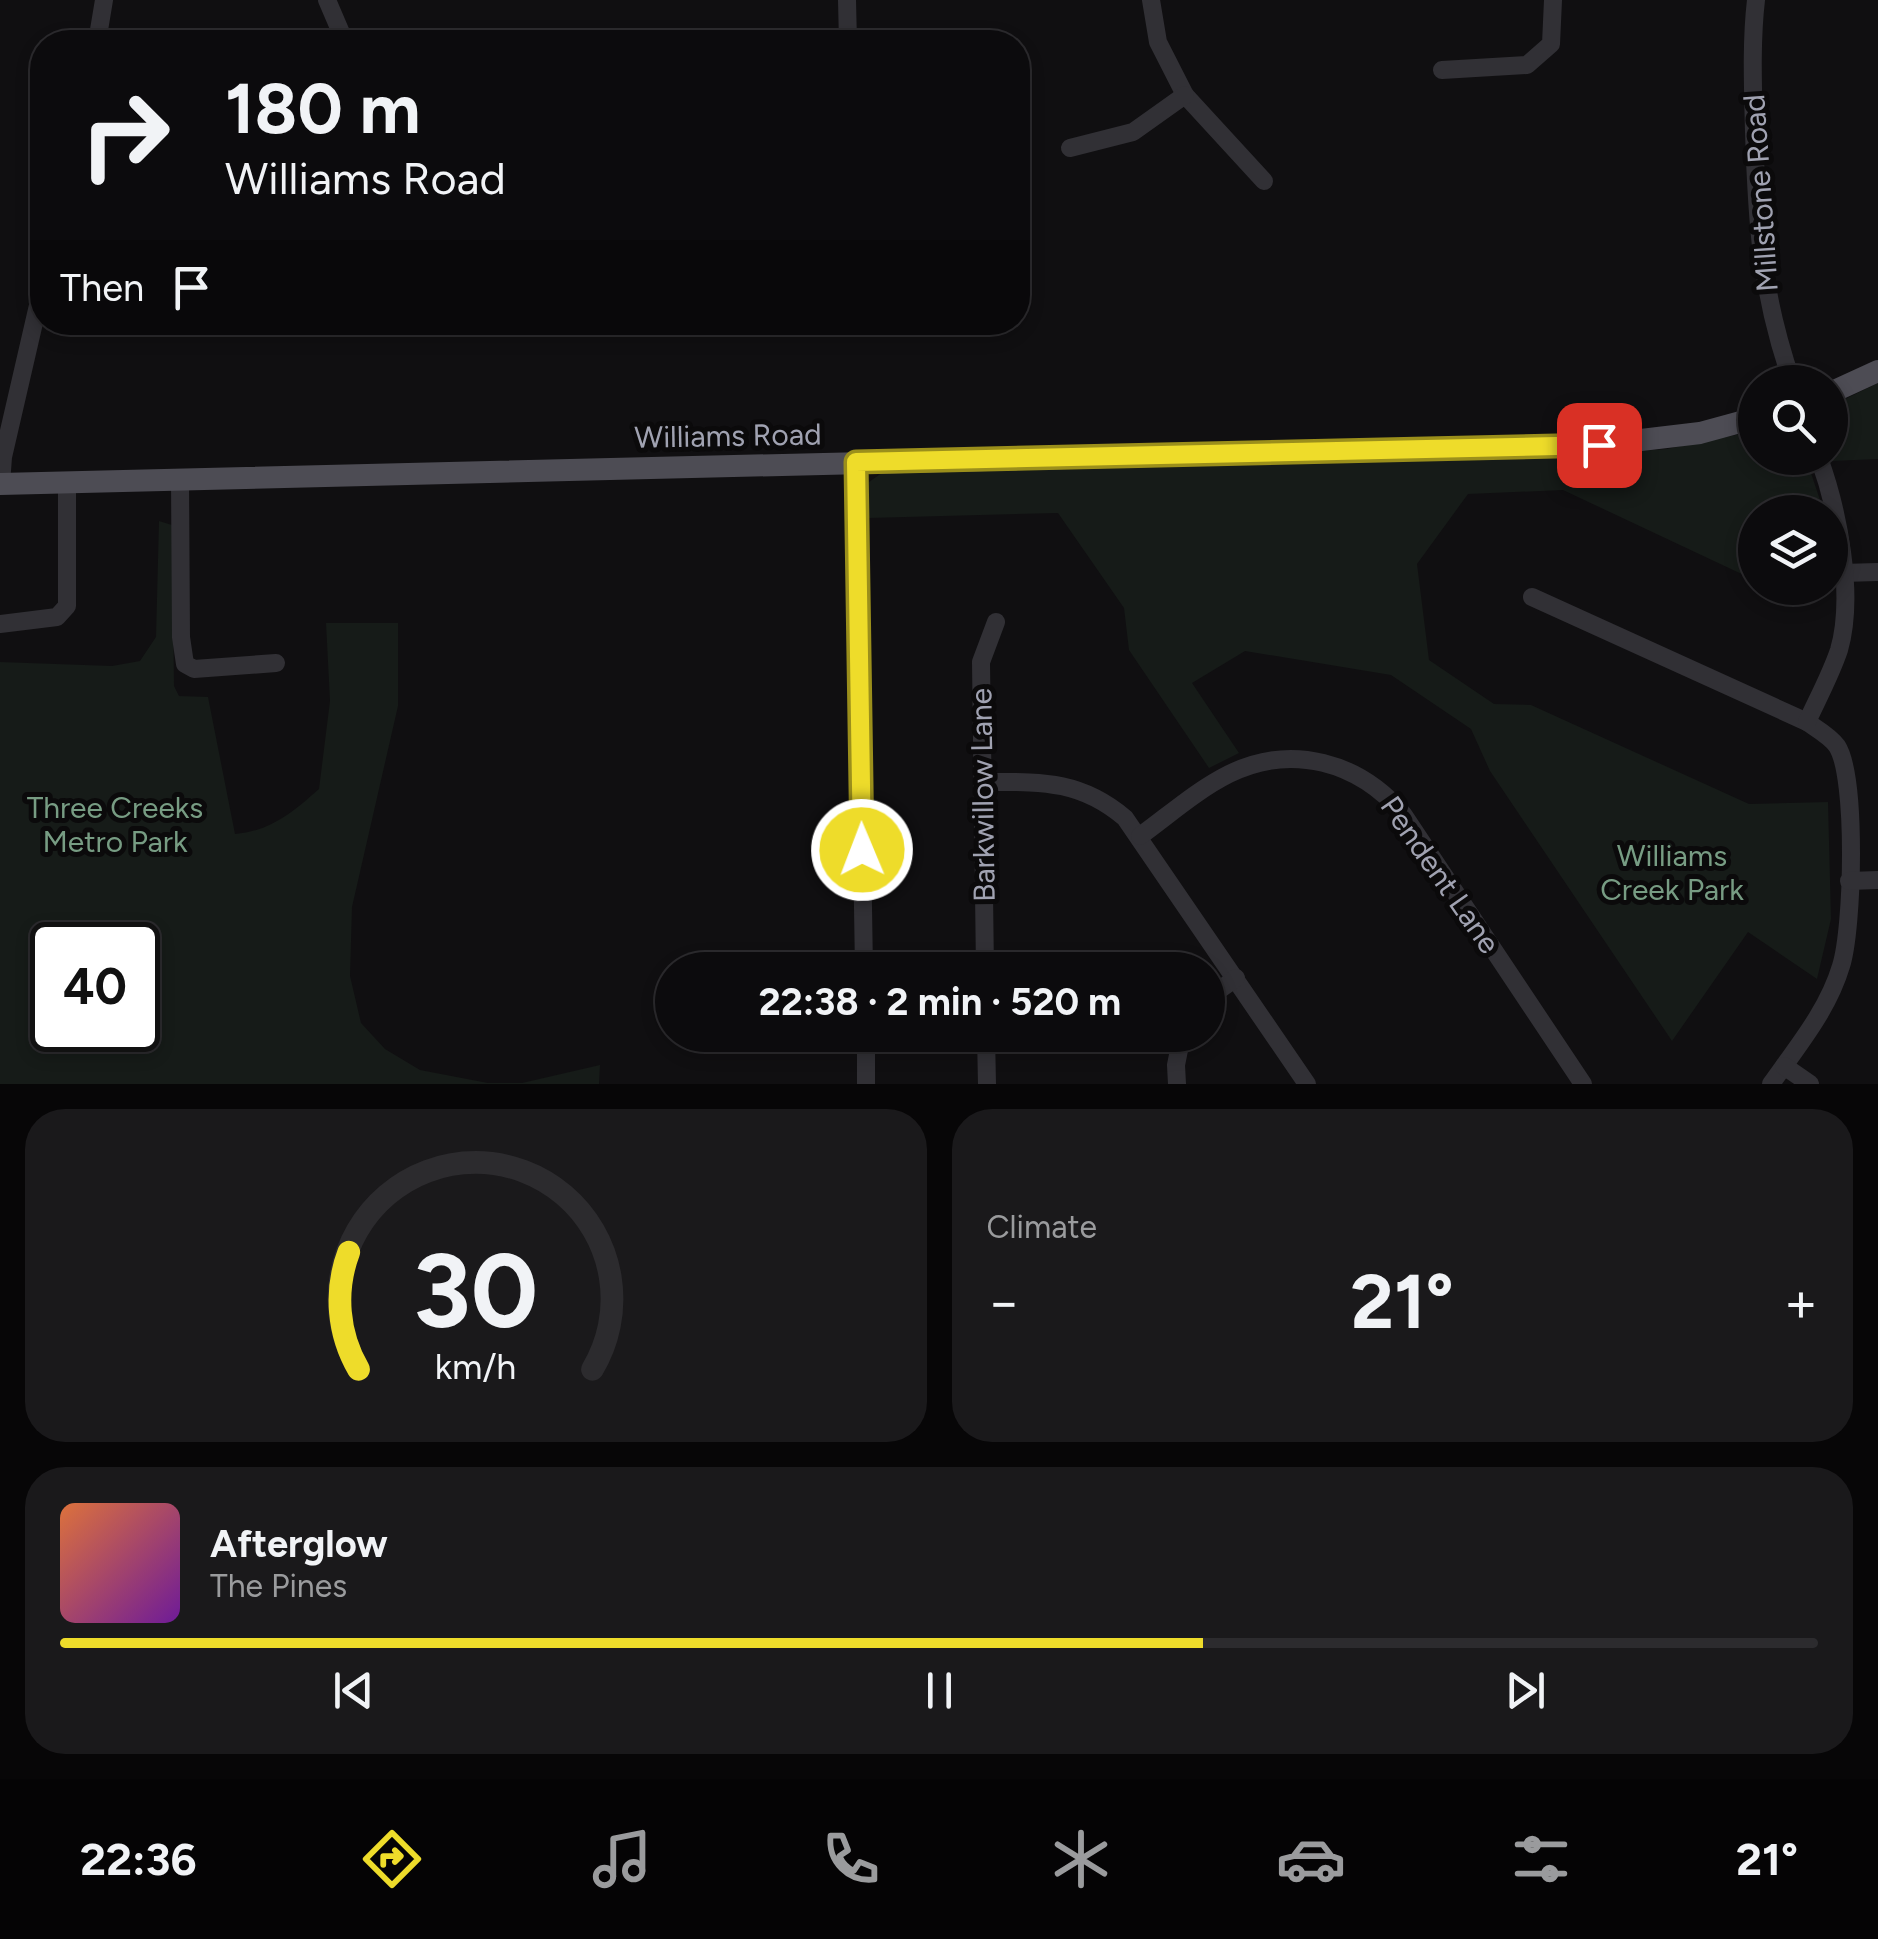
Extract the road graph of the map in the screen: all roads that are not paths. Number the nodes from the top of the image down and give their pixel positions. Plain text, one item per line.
1 (104, 0) edge
2 (327, 0) edge
3 (846, 0) edge
4 (1150, 0) edge
5 (1553, 0) edge
6 (1756, 0) edge
7 (99, 30) edge
8 (340, 30) edge
9 (847, 30) edge
10 (1442, 70) dead end
11 (1185, 95) junction
12 (1070, 148) dead end
13 (1264, 182) dead end
14 (31, 335) edge
15 (1787, 365) edge
16 (1878, 371) edge
17 (1848, 385) edge
18 (1738, 422) edge
19 (856, 462) junction
20 (180, 479) junction
21 (67, 482) junction
22 (0, 484) edge
23 (1878, 572) edge
24 (1848, 573) edge
25 (1532, 597) dead end
26 (1842, 605) edge
27 (996, 622) dead end
28 (0, 624) edge
29 (276, 664) dead end
30 (1808, 722) junction
31 (982, 782) junction
32 (1140, 836) junction
33 (1878, 880) edge
34 (1850, 881) junction
35 (864, 952) edge
36 (985, 952) edge
37 (1236, 978) junction
38 (1225, 986) edge
39 (866, 1052) edge
40 (986, 1052) edge
41 (1178, 1052) edge
42 (1784, 1066) junction
43 (866, 1084) edge
44 (986, 1084) edge
45 (1177, 1084) edge
46 (1307, 1084) edge
47 (1583, 1084) edge
48 (1771, 1084) edge
49 (1810, 1084) edge

1 - 7 street
2 - 8 street
3 - 9 street
4 - 11 street
5 - 10 street
6 - 15 street, Millstone Road
11 - 12 street
11 - 13 street
14 - 22 street
16 - 17 main road
18 - 19 main road, Williams Road
19 - 20 main road, Williams Road
19 - 35 street
20 - 21 main road, Williams Road
20 - 29 street
21 - 22 main road, Williams Road
21 - 28 street
23 - 24 street
25 - 30 street
26 - 30 street
27 - 31 street, Barkwillow Lane
30 - 34 street
31 - 32 street
31 - 36 street, Barkwillow Lane
32 - 37 street
32 - 47 street, Pendent Lane
33 - 34 street
34 - 42 street
37 - 38 street
37 - 46 street
39 - 43 street
40 - 44 street
41 - 45 street
42 - 48 street
42 - 49 street

